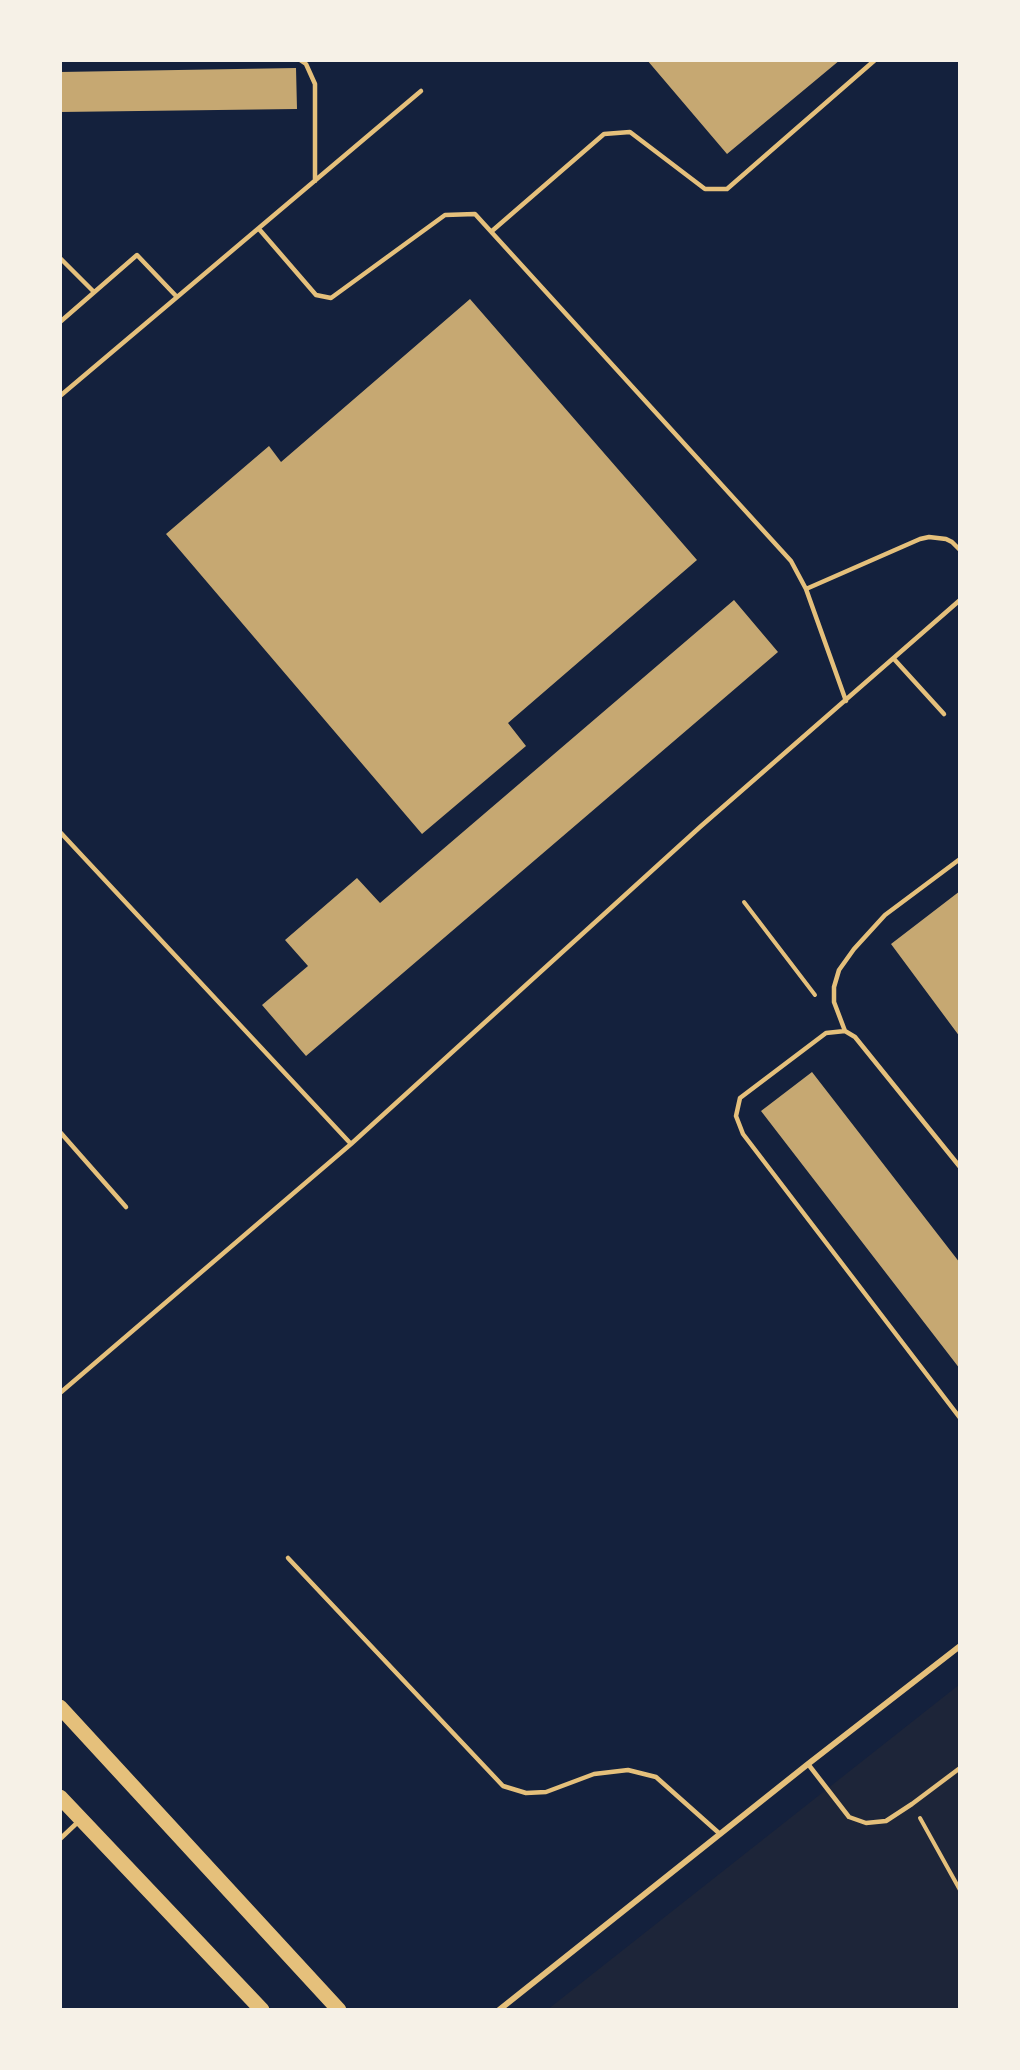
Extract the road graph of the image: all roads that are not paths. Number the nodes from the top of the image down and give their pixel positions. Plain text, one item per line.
1 (300, 60) edge
2 (875, 60) edge
3 (421, 91) dead end
4 (315, 181) junction
5 (259, 229) junction
6 (492, 231) junction
7 (60, 258) edge
8 (94, 292) junction
9 (177, 297) junction
10 (60, 322) edge
11 (60, 396) edge
12 (960, 550) edge
13 (806, 589) junction
14 (960, 600) edge
15 (894, 659) junction
16 (846, 701) junction
17 (944, 714) dead end
18 (60, 832) edge
19 (960, 859) edge
20 (844, 1030) junction
21 (60, 1132) edge
22 (351, 1144) junction
23 (960, 1167) edge
24 (126, 1207) dead end
25 (60, 1393) edge
26 (960, 1418) edge
27 (288, 1558) dead end
28 (960, 1646) edge
29 (60, 1707) edge
30 (808, 1764) junction
31 (960, 1768) edge
32 (60, 1797) edge
33 (81, 1820) junction
34 (720, 1834) junction
35 (60, 1839) edge
36 (262, 2010) edge
37 (339, 2010) edge
38 (500, 2010) edge

1 - 4 lane
2 - 6 lane
3 - 4 lane
4 - 5 lane
5 - 6 lane
5 - 9 lane
6 - 13 lane
7 - 8 lane
8 - 9 lane
8 - 10 lane
9 - 11 lane
12 - 13 lane
13 - 16 lane
14 - 15 lane
15 - 16 lane
15 - 17 lane
16 - 22 lane
18 - 22 lane
19 - 20 lane
20 - 23 lane
20 - 26 lane
21 - 24 lane
22 - 25 lane
27 - 34 lane
28 - 30 street
29 - 37 main road
30 - 31 lane
30 - 34 street
32 - 33 main road
33 - 35 lane
33 - 36 main road
34 - 38 street

